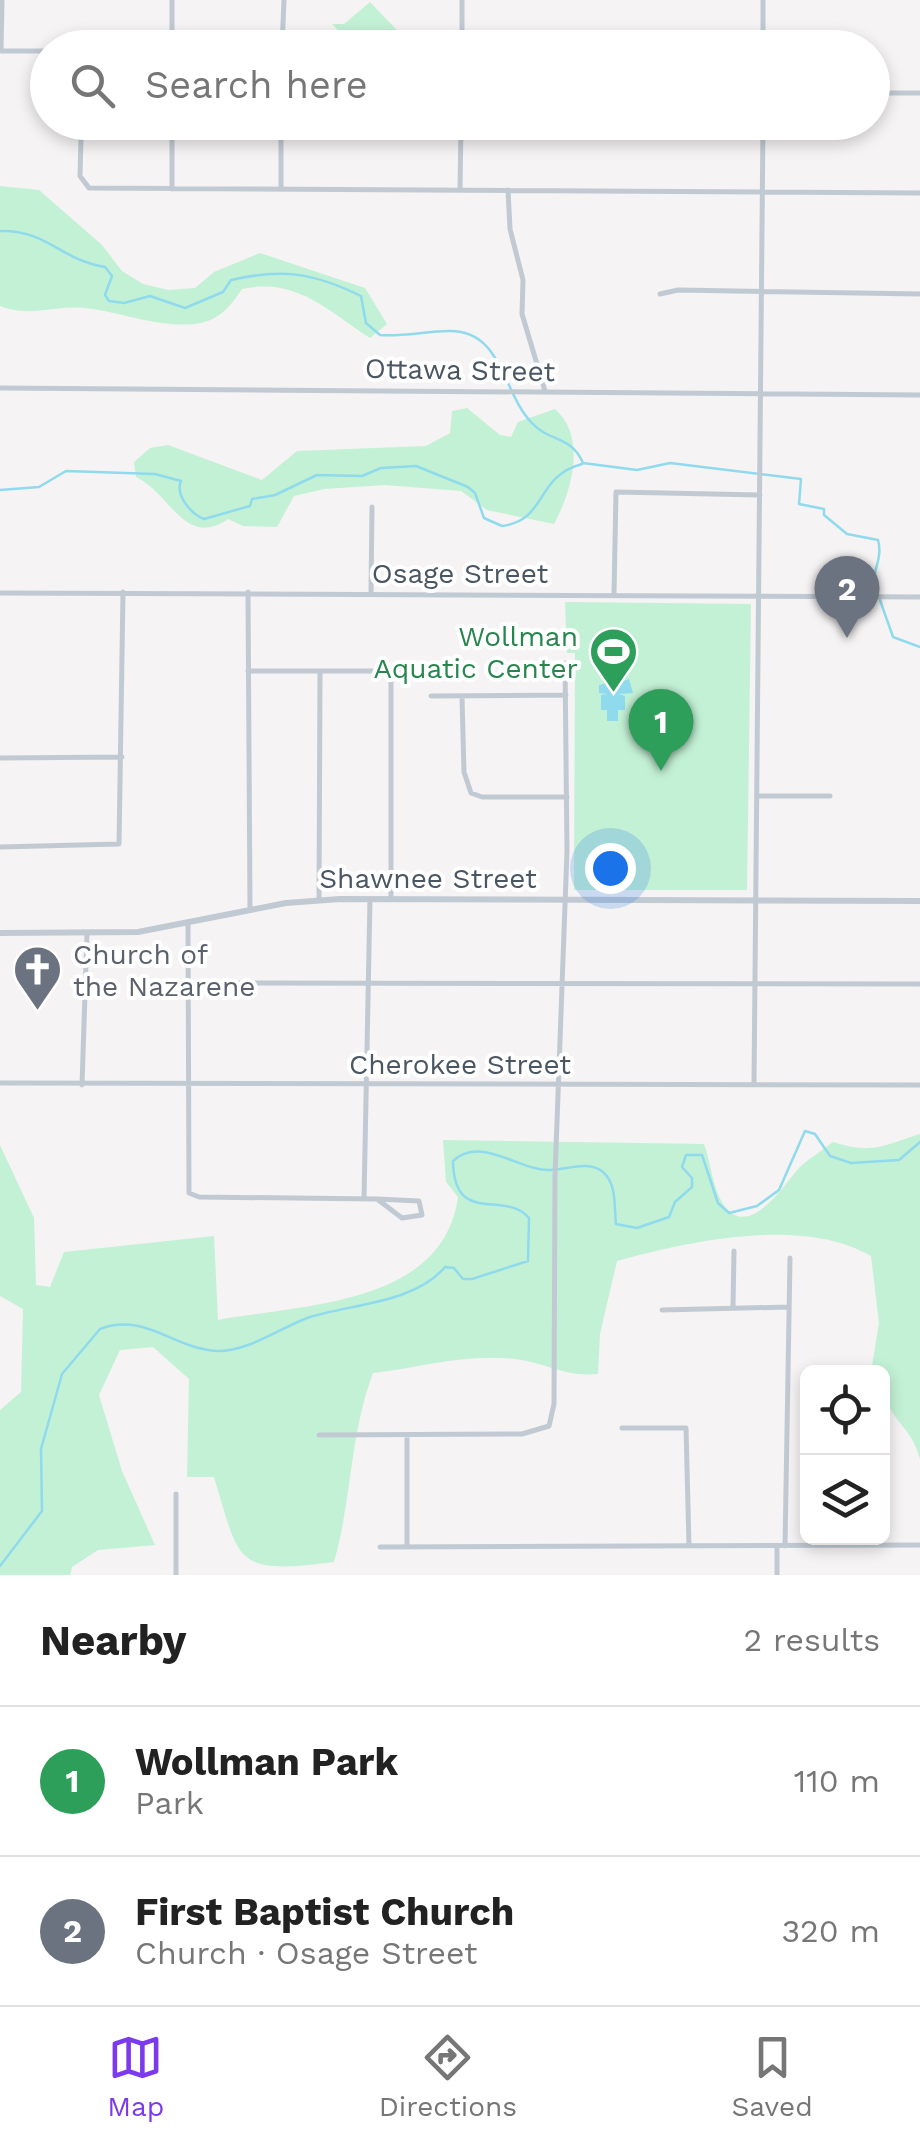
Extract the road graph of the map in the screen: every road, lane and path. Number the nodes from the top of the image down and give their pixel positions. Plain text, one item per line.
1 (2, 0) edge
2 (172, 0) edge
3 (284, 0) edge
4 (462, 0) edge
5 (764, 0) edge
6 (172, 30) edge
7 (283, 30) edge
8 (462, 30) edge
9 (763, 30) edge
10 (0, 50) edge
11 (30, 50) edge
12 (890, 93) edge
13 (920, 93) edge
14 (81, 140) edge
15 (172, 140) edge
16 (281, 140) edge
17 (461, 140) edge
18 (763, 140) edge
19 (172, 188) junction
20 (281, 189) junction
21 (460, 190) junction
22 (508, 190) junction
23 (762, 190) junction
24 (920, 193) edge
25 (761, 292) junction
26 (660, 294) dead end
27 (920, 294) edge
28 (0, 388) edge
29 (546, 391) junction
30 (761, 394) junction
31 (920, 395) edge
32 (760, 495) junction
33 (372, 507) dead end
34 (124, 592) junction
35 (248, 592) junction
36 (371, 592) junction
37 (0, 593) edge
38 (614, 594) junction
39 (760, 596) junction
40 (920, 597) edge
41 (564, 663) dead end
42 (248, 670) junction
43 (320, 671) junction
44 (392, 671) junction
45 (416, 671) dead end
46 (432, 696) dead end
47 (566, 696) junction
48 (462, 697) junction
49 (123, 756) junction
50 (0, 758) edge
51 (756, 796) junction
52 (830, 796) dead end
53 (566, 797) junction
54 (0, 848) edge
55 (370, 899) junction
56 (319, 900) junction
57 (391, 900) junction
58 (564, 900) junction
59 (757, 901) junction
60 (920, 901) edge
61 (250, 909) junction
62 (188, 923) junction
63 (0, 933) edge
64 (87, 933) junction
65 (561, 981) junction
66 (756, 981) junction
67 (368, 982) junction
68 (189, 983) junction
69 (920, 984) edge
70 (0, 1084) edge
71 (189, 1084) junction
72 (558, 1084) junction
73 (754, 1084) junction
74 (920, 1084) edge
75 (82, 1085) junction
76 (366, 1085) junction
77 (364, 1199) junction
78 (377, 1200) junction
79 (734, 1250) dead end
80 (790, 1258) dead end
81 (733, 1306) junction
82 (789, 1306) junction
83 (662, 1310) dead end
84 (622, 1428) dead end
85 (319, 1435) dead end
86 (407, 1436) junction
87 (176, 1494) dead end
88 (920, 1545) edge
89 (407, 1546) junction
90 (777, 1546) junction
91 (786, 1546) junction
92 (380, 1547) dead end
93 (688, 1547) junction
94 (176, 1575) edge
95 (777, 1575) edge

1 - 10 street
2 - 6 street
3 - 7 street
4 - 8 street
5 - 9 street
10 - 11 street
12 - 13 street
14 - 19 street
15 - 19 street
16 - 20 street
17 - 21 street
18 - 23 street
19 - 20 street
20 - 21 street
21 - 22 street
22 - 23 street
22 - 29 street
23 - 24 street
23 - 25 street
25 - 26 street
25 - 27 street
25 - 30 street
28 - 29 street, Ottawa Street
29 - 30 street, Ottawa Street
30 - 31 street, Ottawa Street
30 - 32 street
32 - 38 street
32 - 39 street
33 - 36 street
34 - 35 street, Osage Street
34 - 37 street, Osage Street
34 - 49 street
35 - 36 street, Osage Street
35 - 42 street
36 - 38 street, Osage Street
38 - 39 street, Osage Street
39 - 40 street, Osage Street
39 - 51 street
41 - 47 street
42 - 43 street
42 - 61 street
43 - 44 street
43 - 56 street
44 - 45 street
44 - 57 street
46 - 48 street
47 - 48 street
47 - 53 street
48 - 53 street
49 - 50 street
49 - 54 street
51 - 52 street
51 - 59 street
53 - 58 street
55 - 56 street, Shawnee Street
55 - 57 street, Shawnee Street
55 - 67 street
56 - 61 street, Shawnee Street
57 - 58 street, Shawnee Street
58 - 59 street, Shawnee Street
58 - 65 street
59 - 60 street, Shawnee Street
59 - 66 street
61 - 62 street, Shawnee Street
62 - 64 street, Shawnee Street
62 - 68 street
63 - 64 street, Shawnee Street
64 - 75 street
65 - 66 street
65 - 67 street
65 - 72 street
66 - 69 street
66 - 73 street
67 - 68 street
67 - 76 street
68 - 71 street
70 - 75 street, Cherokee Street
71 - 75 street, Cherokee Street
71 - 76 street, Cherokee Street
71 - 77 street
72 - 73 street, Cherokee Street
72 - 76 street, Cherokee Street
72 - 86 street
73 - 74 street, Cherokee Street
76 - 77 street
77 - 78 street
78 - 78 street
79 - 81 street
80 - 82 street
81 - 82 street
81 - 83 street
82 - 91 street
84 - 93 street
85 - 86 street
86 - 89 street
87 - 94 street
88 - 91 street
89 - 92 street
89 - 93 street
90 - 91 street
90 - 93 street
90 - 95 street

